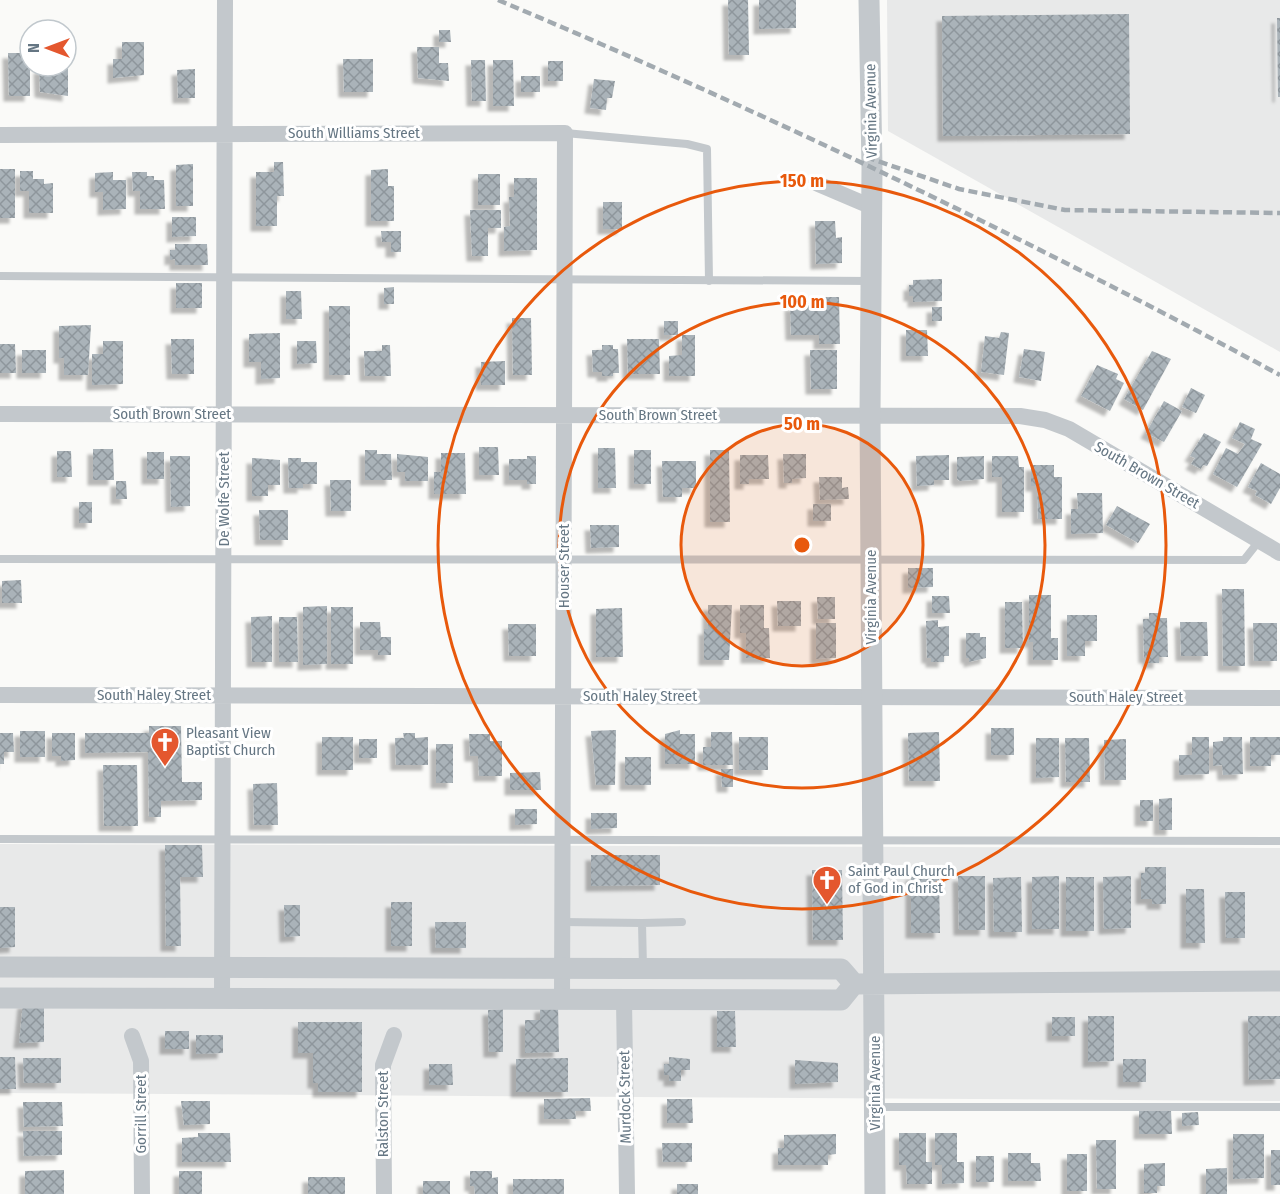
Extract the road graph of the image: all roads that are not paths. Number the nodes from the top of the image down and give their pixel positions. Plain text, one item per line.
1 (225, 0) edge
2 (869, 0) edge
3 (224, 133) junction
4 (565, 133) junction
5 (0, 135) edge
6 (818, 184) dead end
7 (872, 207) junction
8 (0, 276) edge
9 (224, 277) junction
10 (564, 280) junction
11 (709, 281) junction
12 (871, 281) junction
13 (0, 414) edge
14 (224, 414) junction
15 (564, 414) junction
16 (870, 415) junction
17 (1259, 541) junction
18 (1280, 553) edge
19 (0, 559) edge
20 (224, 559) junction
21 (564, 559) junction
22 (871, 561) junction
23 (0, 695) edge
24 (223, 695) junction
25 (564, 696) junction
26 (872, 696) junction
27 (1280, 698) edge
28 (0, 839) edge
29 (223, 839) junction
30 (563, 840) junction
31 (873, 841) junction
32 (1280, 841) edge
33 (563, 922) junction
34 (682, 922) dead end
35 (642, 923) junction
36 (0, 967) edge
37 (222, 967) junction
38 (563, 968) junction
39 (643, 969) junction
40 (1280, 981) edge
41 (865, 984) junction
42 (0, 998) edge
43 (222, 999) junction
44 (562, 1000) junction
45 (624, 1000) junction
46 (394, 1035) dead end
47 (132, 1036) dead end
48 (875, 1107) junction
49 (1280, 1107) edge
50 (142, 1194) edge
51 (384, 1194) edge
52 (627, 1194) edge
53 (875, 1194) edge

1 - 3 street, De Wolfe Street
2 - 7 street, Virginia Avenue
3 - 4 street, South Williams Street
3 - 5 street, South Williams Street
3 - 9 street, De Wolfe Street
4 - 10 street, Houser Street
4 - 11 lane, South Williams Street
6 - 7 street
7 - 12 street, Virginia Avenue
8 - 9 lane
9 - 10 lane
9 - 14 street, De Wolfe Street
10 - 11 lane
10 - 15 street, Houser Street
11 - 12 lane
12 - 16 street, Virginia Avenue
13 - 14 street, South Brown Street
14 - 15 street, South Brown Street
14 - 20 street, De Wolfe Street
15 - 16 street, South Brown Street
15 - 21 street, Houser Street
16 - 17 street, South Brown Street
16 - 22 street, Virginia Avenue
17 - 18 street, South Brown Street
17 - 22 lane
19 - 20 lane
20 - 21 lane
20 - 24 street, De Wolfe Street
21 - 22 lane
21 - 25 street, Houser Street
22 - 26 street, Virginia Avenue
23 - 24 street, South Haley Street
24 - 25 street, South Haley Street
24 - 29 street, De Wolfe Street
25 - 26 street, South Haley Street
25 - 30 street, Houser Street
26 - 27 street, South Haley Street
26 - 31 street, Virginia Avenue
28 - 29 lane
29 - 30 lane
29 - 37 street, De Wolfe Street
30 - 31 lane
30 - 33 street, Houser Street
31 - 32 lane
31 - 41 street, Virginia Avenue
33 - 35 lane
33 - 38 street, Houser Street
34 - 35 lane
35 - 39 lane
36 - 37 street
37 - 38 street
37 - 43 street, De Wolfe Street
38 - 39 street
38 - 44 street, Houser Street
39 - 41 street
40 - 41 street
41 - 45 street
41 - 48 street, Virginia Avenue
42 - 43 street
43 - 44 street
44 - 45 street
45 - 52 street, Murdock Street
46 - 51 street, Ralston Street
47 - 50 street, Gorrill Street
48 - 49 lane
48 - 53 street, Virginia Avenue

